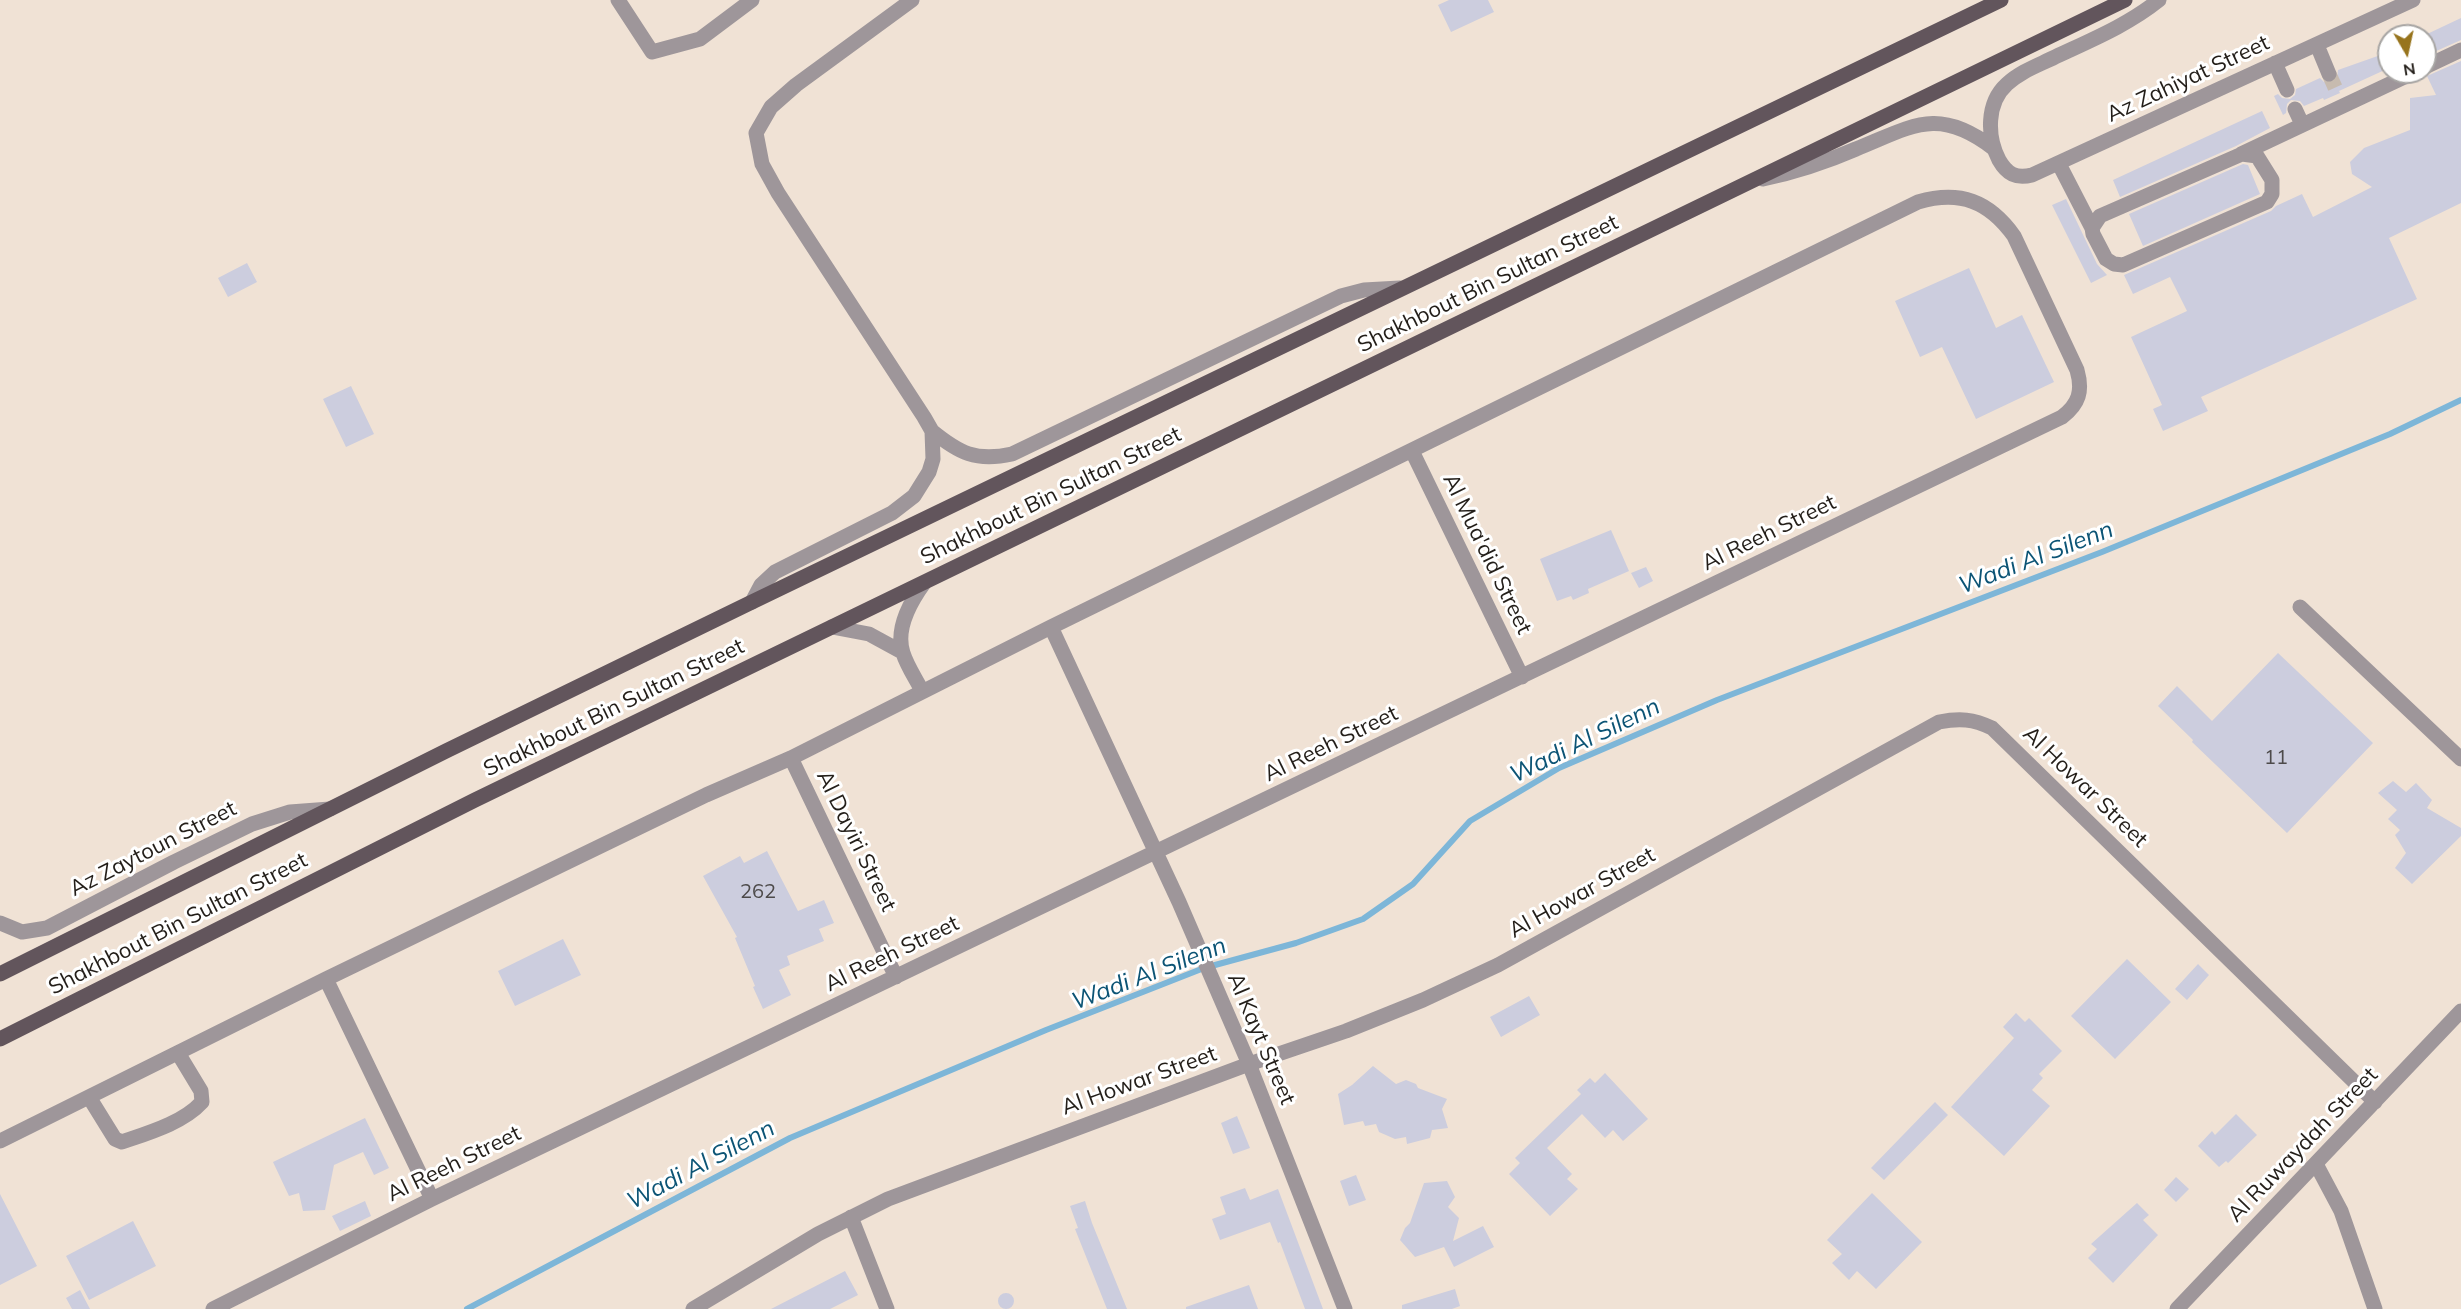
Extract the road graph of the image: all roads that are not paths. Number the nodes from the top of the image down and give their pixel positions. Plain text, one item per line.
1 (618, 0) edge
2 (752, 0) edge
3 (912, 0) edge
4 (2001, 0) edge
5 (2125, 0) edge
6 (2159, 0) edge
7 (2413, 0) edge
8 (2316, 45) junction
9 (2461, 50) edge
10 (2437, 61) edge
11 (2275, 63) junction
12 (2329, 74) tunnel mouth
13 (2383, 84) edge
14 (2287, 90) dead end
15 (2295, 109) dead end
16 (2302, 124) junction
17 (1993, 148) junction
18 (2235, 156) junction
19 (2059, 164) junction
20 (1749, 182) junction
21 (2092, 228) junction
22 (1400, 288) junction
23 (932, 431) junction
24 (1412, 452) junction
25 (924, 583) junction
26 (752, 602) junction
27 (2300, 607) dead end
28 (832, 627) junction
29 (1051, 627) junction
30 (902, 652) junction
31 (1522, 677) junction
32 (922, 691) junction
33 (791, 758) junction
34 (2461, 759) edge
35 (330, 809) junction
36 (1158, 852) junction
37 (0, 923) edge
38 (0, 974) edge
39 (896, 977) junction
40 (326, 979) junction
41 (2461, 1011) edge
42 (0, 1039) edge
43 (178, 1053) junction
44 (1249, 1064) junction
45 (89, 1097) junction
46 (2376, 1102) junction
47 (0, 1141) edge
48 (2316, 1164) junction
49 (432, 1199) junction
50 (851, 1217) junction
51 (702, 1307) edge
52 (213, 1309) edge
53 (887, 1309) edge
54 (1345, 1309) edge
55 (2177, 1309) edge
56 (2375, 1309) edge

1 - 2 street
3 - 23 street
4 - 22 main road, Shakhbout Bin Sultan Street
5 - 20 main road, Shakhbout Bin Sultan Street
6 - 17 street
7 - 8 street, Az Zahiyat Street
8 - 11 street, Az Zahiyat Street
8 - 12 street
9 - 10 street
11 - 14 street
11 - 19 street, Az Zahiyat Street
13 - 16 street
15 - 16 street
16 - 18 street
17 - 19 street, Az Zahiyat Street
17 - 20 street, Az Zahiyat Street
18 - 21 street
18 - 21 street
19 - 21 street
20 - 25 main road, Shakhbout Bin Sultan Street
22 - 23 street
22 - 26 main road, Shakhbout Bin Sultan Street
23 - 26 street
24 - 29 street, Al Reeh Street
24 - 31 street, Al Mua'did Street
24 - 31 street, Al Reeh Street
25 - 28 main road, Shakhbout Bin Sultan Street
25 - 30 street
26 - 35 main road, Shakhbout Bin Sultan Street
27 - 34 street
28 - 30 street
28 - 42 main road, Shakhbout Bin Sultan Street
29 - 32 street, Al Reeh Street
29 - 36 street, Al Kayt Street
30 - 32 street
31 - 36 street, Al Reeh Street
32 - 33 street, Al Reeh Street
33 - 39 street, Al Dayiri Street
33 - 40 street, Al Reeh Street
35 - 37 street, Az Zaytoun Street
35 - 38 main road, Shakhbout Bin Sultan Street
36 - 39 street, Al Reeh Street
36 - 44 street, Al Kayt Street
39 - 49 street, Al Reeh Street
40 - 43 street, Al Reeh Street
40 - 49 street
41 - 46 street, Al Ruwaydah Street
43 - 45 street, Al Reeh Street
43 - 45 street
44 - 46 street, Al Howar Street
44 - 50 street, Al Howar Street
44 - 54 street, Al Kayt Street
45 - 47 street, Al Reeh Street
46 - 48 street, Al Ruwaydah Street
48 - 55 street, Al Ruwaydah Street
48 - 56 street
49 - 52 street, Al Reeh Street
50 - 51 street, Al Howar Street
50 - 53 street

